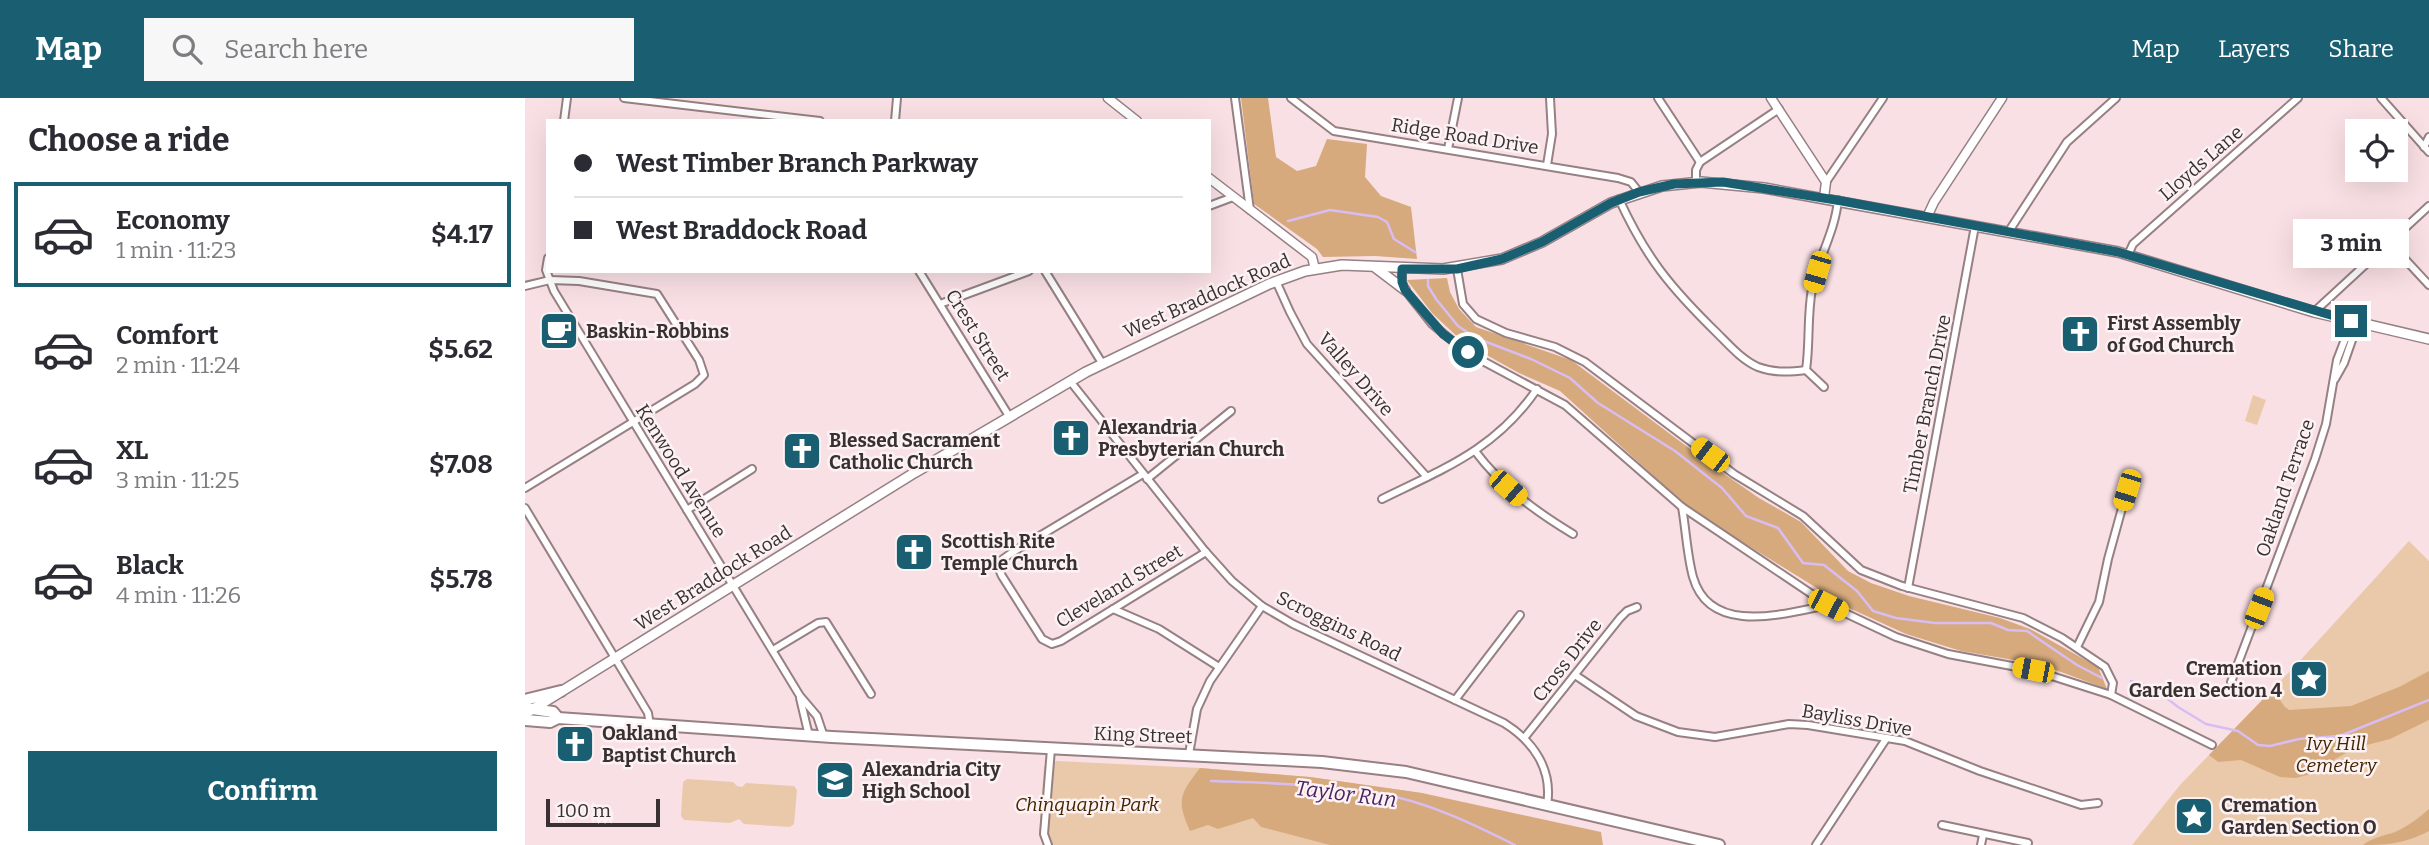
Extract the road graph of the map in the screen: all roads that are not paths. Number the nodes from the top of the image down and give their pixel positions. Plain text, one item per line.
1 (567, 98) edge
2 (624, 98) edge
3 (897, 98) edge
4 (1108, 98) edge
5 (1235, 98) edge
6 (1291, 98) edge
7 (1458, 98) edge
8 (1550, 98) edge
9 (1658, 98) edge
10 (1771, 98) edge
11 (1883, 98) edge
12 (2001, 98) edge
13 (2116, 98) edge
14 (2298, 98) edge
15 (2381, 98) edge
16 (1779, 109) junction
17 (565, 119) edge
18 (803, 119) edge
19 (895, 119) edge
20 (1132, 119) edge
21 (2429, 137) edge
22 (1448, 149) junction
23 (2427, 149) edge
24 (1700, 162) junction
25 (1548, 166) junction
26 (1211, 180) edge
27 (1696, 182) junction
28 (1826, 182) junction
29 (1639, 192) junction
30 (1233, 197) junction
31 (1824, 198) junction
32 (1619, 200) junction
33 (1838, 200) junction
34 (1211, 205) edge
35 (2429, 206) edge
36 (1250, 210) junction
37 (1927, 217) junction
38 (1975, 226) junction
39 (2009, 231) junction
40 (2390, 243) junction
41 (2128, 254) junction
42 (1375, 267) junction
43 (1315, 268) junction
44 (1402, 269) junction
45 (1457, 269) junction
46 (547, 273) edge
47 (920, 273) edge
48 (1024, 273) edge
49 (1046, 273) edge
50 (550, 280) junction
51 (1276, 281) junction
52 (2429, 285) edge
53 (525, 286) edge
54 (1405, 290) junction
55 (940, 304) junction
56 (2314, 312) junction
57 (2355, 322) junction
58 (2429, 339) edge
59 (1102, 363) junction
60 (1806, 370) junction
61 (1070, 381) junction
62 (1824, 387) dead end
63 (1537, 389) junction
64 (1231, 411) dead end
65 (1009, 416) junction
66 (633, 422) junction
67 (1475, 451) junction
68 (752, 469) dead end
69 (1145, 477) junction
70 (1427, 477) junction
71 (525, 488) edge
72 (2127, 490) dead end
73 (1382, 499) dead end
74 (1682, 507) junction
75 (525, 508) edge
76 (687, 510) junction
77 (1573, 534) dead end
78 (1206, 552) junction
79 (734, 586) junction
80 (1908, 588) junction
81 (1828, 605) junction
82 (1262, 606) junction
83 (1637, 607) dead end
84 (1113, 609) junction
85 (1520, 615) dead end
86 (2077, 647) junction
87 (773, 650) junction
88 (617, 659) junction
89 (1219, 667) junction
90 (1575, 675) junction
91 (2231, 682) dead end
92 (561, 691) joint
93 (871, 694) dead end
94 (2111, 695) junction
95 (800, 696) junction
96 (1455, 700) junction
97 (527, 708) edge
98 (558, 718) junction
99 (525, 720) edge
100 (650, 724) junction
101 (809, 736) junction
102 (824, 737) junction
103 (1525, 737) junction
104 (1886, 739) junction
105 (2212, 745) dead end
106 (1051, 749) junction
107 (1189, 754) junction
108 (2098, 803) dead end
109 (1547, 804) junction
110 (1942, 825) dead end
111 (1983, 835) junction
112 (2028, 844) edge
113 (1048, 845) edge
114 (1719, 845) edge
115 (1816, 845) edge
116 (1981, 845) edge

1 - 17 street
2 - 18 street
3 - 19 street
4 - 20 street
5 - 36 street
6 - 22 street, Ridge Road Drive
7 - 22 street
8 - 25 street
9 - 24 street
10 - 16 street
11 - 28 street
12 - 37 street
13 - 39 street
14 - 41 street, Lloyds Lane
15 - 23 street
16 - 24 street
16 - 28 street
21 - 23 street
22 - 25 street, Ridge Road Drive
24 - 27 street
25 - 29 street, Ridge Road Drive
26 - 30 street
27 - 29 main road, West Braddock Road
27 - 31 main road, West Braddock Road
28 - 31 street
29 - 32 main road, West Braddock Road
30 - 34 street
30 - 36 street
31 - 33 main road, West Braddock Road
32 - 45 main road, West Braddock Road
32 - 60 street
33 - 37 main road, West Braddock Road
33 - 60 street
35 - 40 street
36 - 43 street
37 - 38 main road, West Braddock Road
38 - 39 main road, West Braddock Road
38 - 80 street, Timber Branch Drive
39 - 41 main road, West Braddock Road
40 - 52 street
40 - 56 street
41 - 56 main road, West Braddock Road
42 - 43 main road, West Braddock Road
42 - 44 main road, West Braddock Road
42 - 54 main road
43 - 51 main road, West Braddock Road
44 - 45 main road, West Braddock Road
44 - 54 street
45 - 80 street
46 - 50 street, Kenwood Avenue
47 - 55 street, Crest Street
48 - 55 street
49 - 59 street
50 - 53 street
50 - 66 street, Kenwood Avenue
50 - 66 street
51 - 59 main road, West Braddock Road
51 - 70 street, Valley Drive
54 - 63 street
55 - 65 street, Crest Street
56 - 57 main road, West Braddock Road
57 - 58 main road, West Braddock Road
57 - 91 street, Oakland Terrace
59 - 61 main road, West Braddock Road
60 - 62 street
61 - 65 main road, West Braddock Road
61 - 69 street, Scroggins Road
63 - 67 street
63 - 74 street
64 - 69 street
65 - 79 main road, West Braddock Road
66 - 71 street
66 - 76 street, Kenwood Avenue
67 - 70 street
67 - 77 street
68 - 76 street
69 - 78 street, Scroggins Road
69 - 84 street, Cleveland Street
70 - 73 street
72 - 86 street
74 - 81 street
74 - 81 street
75 - 88 street
76 - 79 street, Kenwood Avenue
78 - 82 street, Scroggins Road
78 - 84 street, Cleveland Street
79 - 87 street, Kenwood Avenue
79 - 88 main road, West Braddock Road
80 - 86 street
81 - 94 street
82 - 89 street
82 - 96 street, Scroggins Road
83 - 90 street, Cross Drive
84 - 89 street
85 - 96 street
86 - 94 street
87 - 93 street
87 - 95 street, Kenwood Avenue
88 - 92 main road, West Braddock Road
88 - 100 street
89 - 107 street
90 - 103 street, Cross Drive
90 - 104 street, Bayliss Drive
92 - 97 main road
94 - 105 street
95 - 101 street, Kenwood Avenue
95 - 102 street, Kenwood Avenue
96 - 103 street, Scroggins Road
97 - 98 main road, King Street
98 - 99 main road, King Street
98 - 100 main road, King Street
100 - 101 main road, King Street
101 - 102 main road, King Street
102 - 106 main road, King Street
103 - 109 street, Scroggins Road
104 - 108 street, Bayliss Drive
104 - 115 street
106 - 107 main road, King Street
106 - 113 street
107 - 109 main road, King Street
109 - 114 main road, King Street
110 - 111 street
111 - 112 street
111 - 116 street

